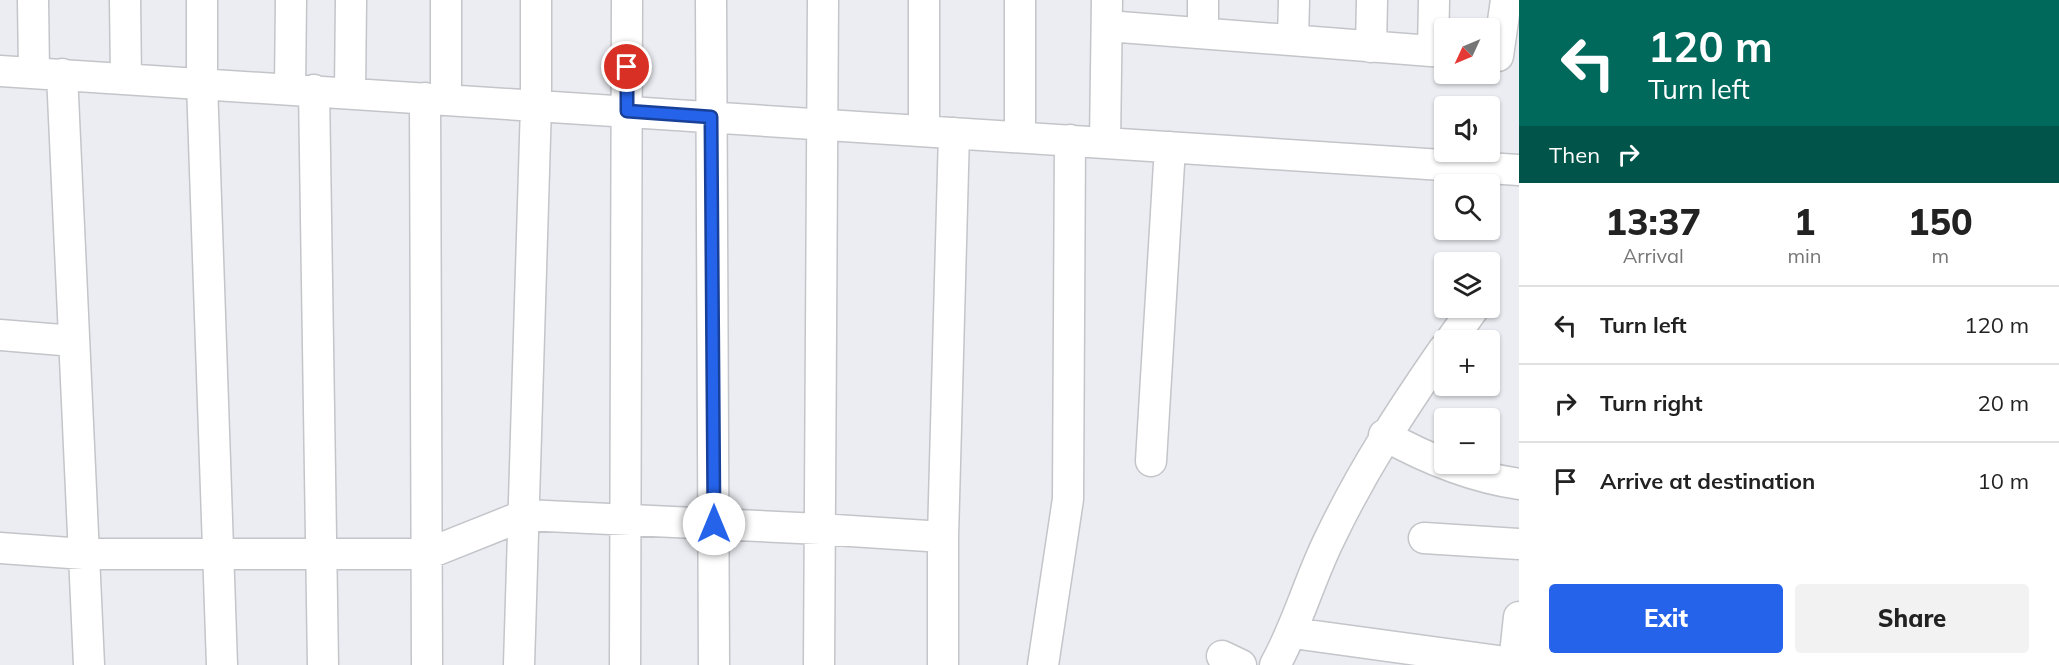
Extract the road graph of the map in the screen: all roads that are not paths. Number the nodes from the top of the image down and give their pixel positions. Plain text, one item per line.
1 (33, 0) edge
2 (125, 0) edge
3 (202, 0) edge
4 (291, 0) edge
5 (351, 0) edge
6 (446, 0) edge
7 (536, 0) edge
8 (627, 0) edge
9 (711, 0) edge
10 (824, 0) edge
11 (924, 0) edge
12 (1020, 0) edge
13 (1203, 0) edge
14 (1294, 0) edge
15 (1372, 0) edge
16 (1434, 0) edge
17 (1506, 0) edge
18 (1107, 13) edge
19 (1436, 18) edge
20 (1203, 33) junction
21 (1293, 40) junction
22 (1371, 46) junction
23 (1434, 52) edge
24 (1502, 58) edge
25 (0, 71) edge
26 (48, 73) junction
27 (126, 78) junction
28 (202, 83) junction
29 (302, 89) junction
30 (350, 92) junction
31 (436, 98) junction
32 (536, 105) junction
33 (627, 111) junction
34 (711, 117) junction
35 (823, 124) junction
36 (924, 130) junction
37 (954, 133) junction
38 (1020, 137) junction
39 (1070, 140) junction
40 (1105, 142) junction
41 (1170, 147) junction
42 (1519, 170) edge
43 (0, 335) edge
44 (74, 341) junction
45 (1434, 363) edge
46 (1384, 435) junction
47 (1151, 461) dead end
48 (1519, 484) edge
49 (525, 515) junction
50 (626, 520) junction
51 (714, 524) junction
52 (820, 529) junction
53 (943, 537) junction
54 (1424, 538) dead end
55 (1519, 544) edge
56 (0, 548) edge
57 (84, 554) junction
58 (218, 554) junction
59 (321, 554) junction
60 (427, 554) junction
61 (1519, 617) edge
62 (1293, 633) junction
63 (1517, 663) edge
64 (89, 665) edge
65 (222, 665) edge
66 (323, 665) edge
67 (427, 665) edge
68 (519, 665) edge
69 (625, 665) edge
70 (714, 665) edge
71 (819, 665) edge
72 (943, 665) edge
73 (1043, 665) edge
74 (1275, 665) edge

1 - 26 street
2 - 27 street
3 - 28 street
4 - 29 street
5 - 30 street
6 - 31 street
7 - 32 street
8 - 33 street
9 - 34 street
10 - 35 street
11 - 36 street
12 - 38 street
13 - 20 street
14 - 21 street
15 - 22 street
16 - 19 street
17 - 24 street
18 - 20 street
18 - 40 street
20 - 21 street
21 - 22 street
22 - 23 street
25 - 26 street
26 - 27 street
26 - 44 street
27 - 28 street
28 - 29 street
28 - 58 street
29 - 30 street
29 - 59 street
30 - 31 street
31 - 32 street
31 - 60 street
32 - 33 street
32 - 49 street
33 - 34 street
33 - 50 street
34 - 35 street
34 - 51 street
35 - 36 street
35 - 52 street
36 - 37 street
37 - 38 street
37 - 53 street
38 - 39 street
39 - 40 street
39 - 73 street
40 - 41 street
41 - 42 street
41 - 47 street
43 - 44 street
44 - 57 street
45 - 46 street
46 - 48 street
46 - 62 street
49 - 50 street
49 - 60 street
49 - 68 street
50 - 51 street
50 - 69 street
51 - 52 street
51 - 70 street
52 - 53 street
52 - 71 street
53 - 72 street
54 - 55 street
56 - 57 street
57 - 58 street
57 - 64 street
58 - 59 street
58 - 65 street
59 - 60 street
59 - 66 street
60 - 67 street
61 - 63 street
62 - 63 street
62 - 74 street

